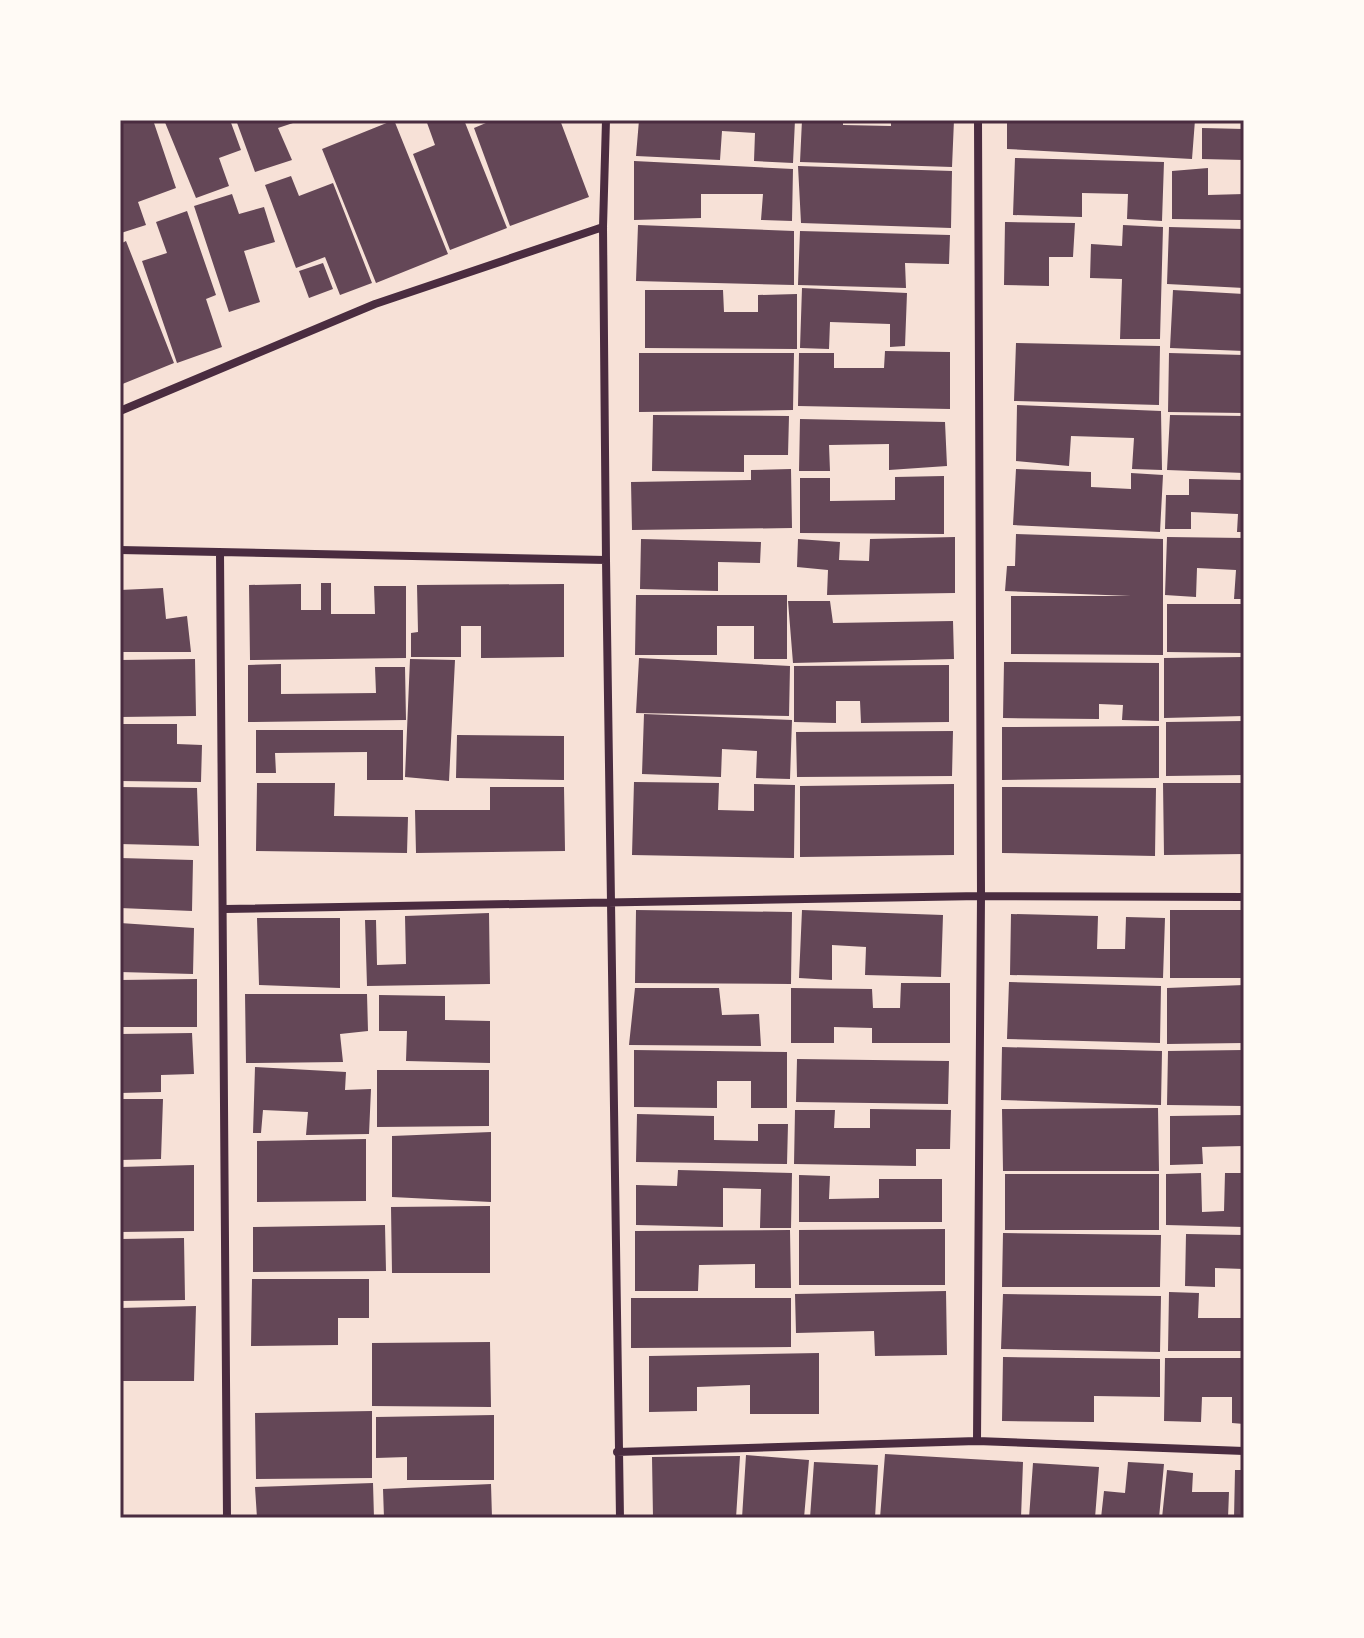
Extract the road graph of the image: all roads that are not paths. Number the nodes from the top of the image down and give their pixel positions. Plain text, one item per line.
1 (606, 120) edge
2 (978, 120) edge
3 (603, 227) junction
4 (120, 411) edge
5 (120, 550) edge
6 (220, 553) junction
7 (606, 560) junction
8 (981, 896) junction
9 (1244, 897) edge
10 (609, 904) junction
11 (225, 909) junction
12 (977, 1441) junction
13 (1244, 1451) edge
14 (617, 1452) junction
15 (227, 1518) edge
16 (620, 1518) edge

1 - 3 street
2 - 8 street
3 - 4 street
3 - 7 street
5 - 6 street
6 - 7 street
6 - 11 street
7 - 10 street
8 - 9 street
8 - 10 street
8 - 12 street
10 - 11 street
10 - 14 street
11 - 15 street
12 - 13 street
12 - 14 street
14 - 16 street

